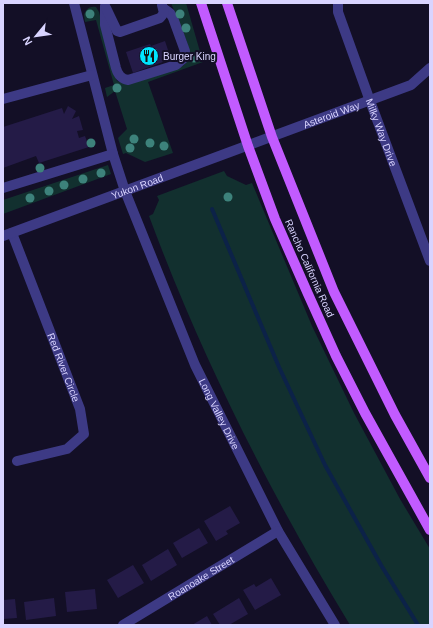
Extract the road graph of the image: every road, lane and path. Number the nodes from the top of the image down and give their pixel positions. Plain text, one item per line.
1 (74, 3) edge
2 (201, 3) edge
3 (227, 3) edge
4 (338, 3) edge
5 (104, 4) edge
6 (162, 5) edge
7 (430, 68) edge
8 (92, 74) junction
9 (3, 99) edge
10 (370, 101) junction
11 (272, 137) junction
12 (248, 146) junction
13 (113, 154) junction
14 (3, 188) edge
15 (125, 192) junction
16 (7, 235) edge
17 (430, 260) edge
18 (17, 461) dead end
19 (430, 478) edge
20 (430, 530) edge
21 (278, 531) junction
22 (123, 625) edge
23 (335, 625) edge

1 - 8 street, Long Valley Drive
2 - 12 main road, Rancho California Road
3 - 11 main road, Rancho California Road
4 - 10 street, Milky Way Drive
5 - 6 street
5 - 6 street
7 - 10 street, Asteroid Way
8 - 9 street
8 - 13 street, Long Valley Drive
10 - 11 street, Asteroid Way
10 - 17 street, Milky Way Drive
11 - 12 street, Yukon Road
11 - 19 main road, Rancho California Road
12 - 15 street, Yukon Road
12 - 20 main road, Rancho California Road
13 - 14 street
13 - 15 street, Long Valley Drive
15 - 16 street, Yukon Road
15 - 21 street, Long Valley Drive
16 - 18 street, Red River Circle
21 - 22 street, Roanoake Street
21 - 23 street, Long Valley Drive

